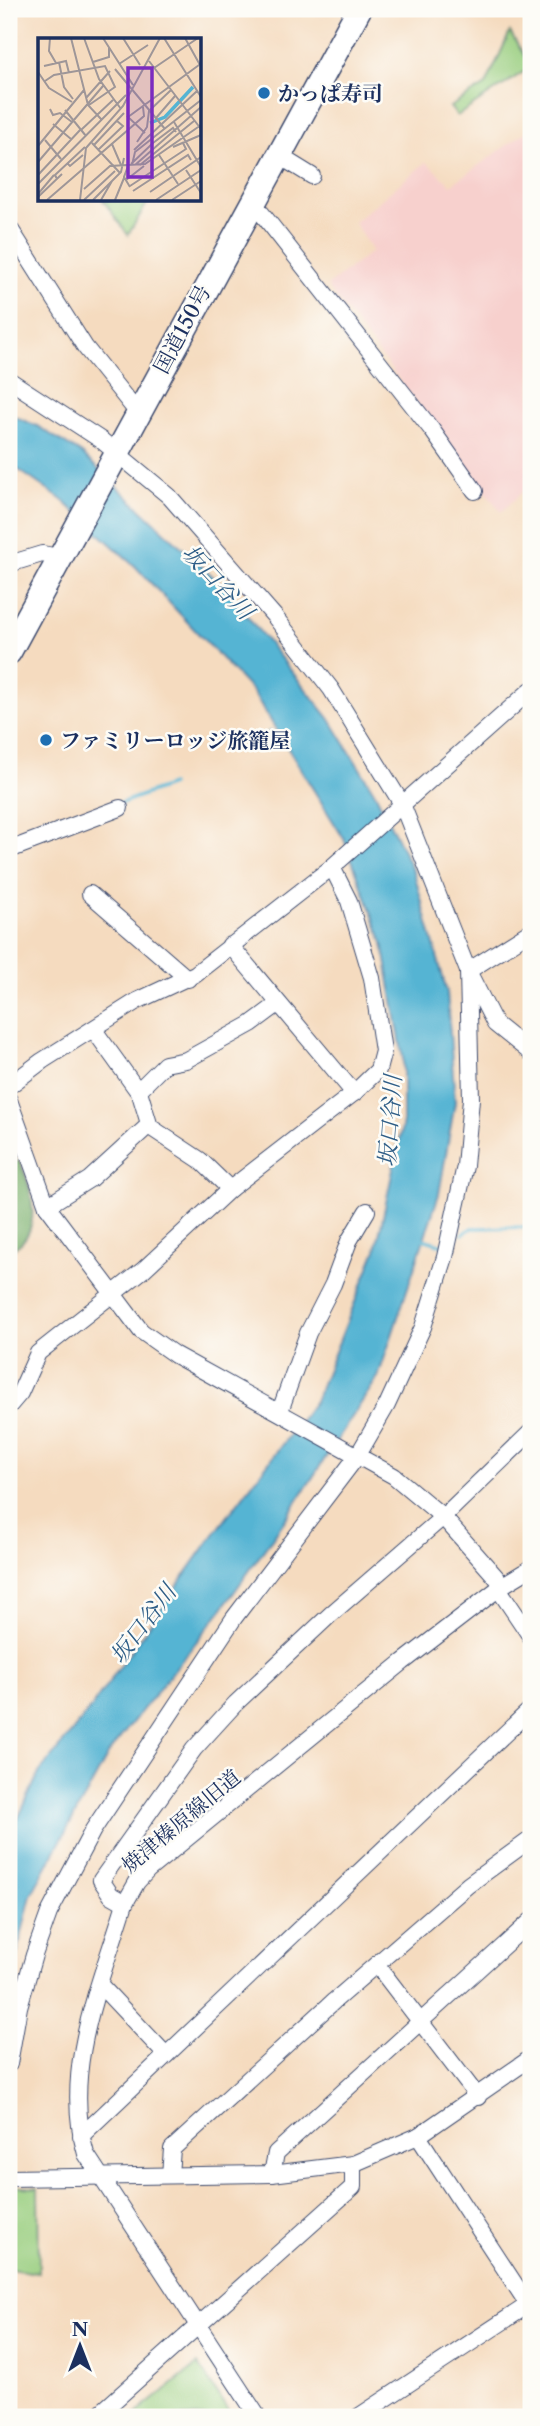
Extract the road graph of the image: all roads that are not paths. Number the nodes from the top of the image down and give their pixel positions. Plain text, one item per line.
1 (359, 9) edge
2 (278, 155) junction
3 (312, 176) dead end
4 (252, 201) junction
5 (9, 227) edge
6 (9, 380) edge
7 (137, 412) junction
8 (115, 454) junction
9 (475, 491) dead end
10 (59, 557) junction
11 (9, 564) edge
12 (9, 652) edge
13 (531, 690) edge
14 (399, 807) junction
15 (120, 808) dead end
16 (9, 850) edge
17 (332, 867) junction
18 (90, 894) dead end
19 (531, 931) edge
20 (230, 945) junction
21 (468, 971) junction
22 (188, 979) junction
23 (278, 1004) junction
24 (94, 1030) junction
25 (531, 1053) edge
26 (9, 1086) edge
27 (138, 1091) junction
28 (354, 1093) junction
29 (9, 1100) edge
30 (149, 1125) junction
31 (230, 1189) junction
32 (47, 1206) junction
33 (367, 1211) dead end
34 (114, 1294) junction
35 (9, 1406) edge
36 (282, 1413) junction
37 (531, 1432) edge
38 (358, 1455) junction
39 (443, 1517) junction
40 (531, 1568) edge
41 (501, 1587) junction
42 (531, 1637) edge
43 (531, 1709) edge
44 (531, 1839) edge
45 (125, 1903) junction
46 (531, 1921) edge
47 (377, 1965) junction
48 (100, 1985) junction
49 (422, 2021) junction
50 (166, 2055) junction
51 (531, 2058) edge
52 (9, 2064) edge
53 (478, 2097) junction
54 (81, 2136) junction
55 (418, 2136) junction
56 (353, 2164) junction
57 (272, 2174) junction
58 (170, 2175) junction
59 (100, 2176) junction
60 (9, 2178) edge
61 (530, 2306) edge
62 (200, 2326) junction
63 (96, 2417) edge
64 (258, 2417) edge
65 (358, 2417) edge

1 - 2 highway, 国道150号
2 - 3 street
2 - 4 highway, 国道150号
4 - 7 highway, 国道150号
4 - 9 street
5 - 7 street
6 - 8 street
7 - 8 highway, 国道150号
8 - 10 highway, 国道150号
8 - 14 street
10 - 11 street
10 - 12 highway, 国道150号
13 - 14 street
14 - 17 street
14 - 21 street
15 - 16 street
17 - 20 street
17 - 28 street
18 - 22 street
19 - 21 street
20 - 22 street
20 - 23 street
21 - 25 street
21 - 38 street
22 - 24 street
23 - 27 street
23 - 28 street
24 - 26 street
24 - 27 street
27 - 30 street
28 - 31 street
29 - 32 street
30 - 31 street
30 - 32 street
31 - 34 street
32 - 34 street
33 - 36 street
34 - 35 street
34 - 36 street
36 - 38 street
37 - 39 street
38 - 39 street
38 - 52 street
39 - 41 street
39 - 45 street
40 - 41 street, 焼津榛原線旧道
41 - 42 street
41 - 45 street, 焼津榛原線旧道
43 - 50 street
44 - 47 street
45 - 48 street, 焼津榛原線旧道
46 - 49 street
47 - 49 street
47 - 58 street
48 - 50 street
48 - 54 street, 焼津榛原線旧道
49 - 53 street
49 - 57 street
50 - 54 street
51 - 53 street
53 - 55 street
54 - 59 street, 焼津榛原線旧道
55 - 56 street
55 - 61 street
56 - 57 street
56 - 62 street
57 - 58 street
58 - 59 street
59 - 60 street
59 - 62 street, 焼津榛原線旧道
61 - 65 street
62 - 63 street
62 - 64 street, 焼津榛原線旧道

